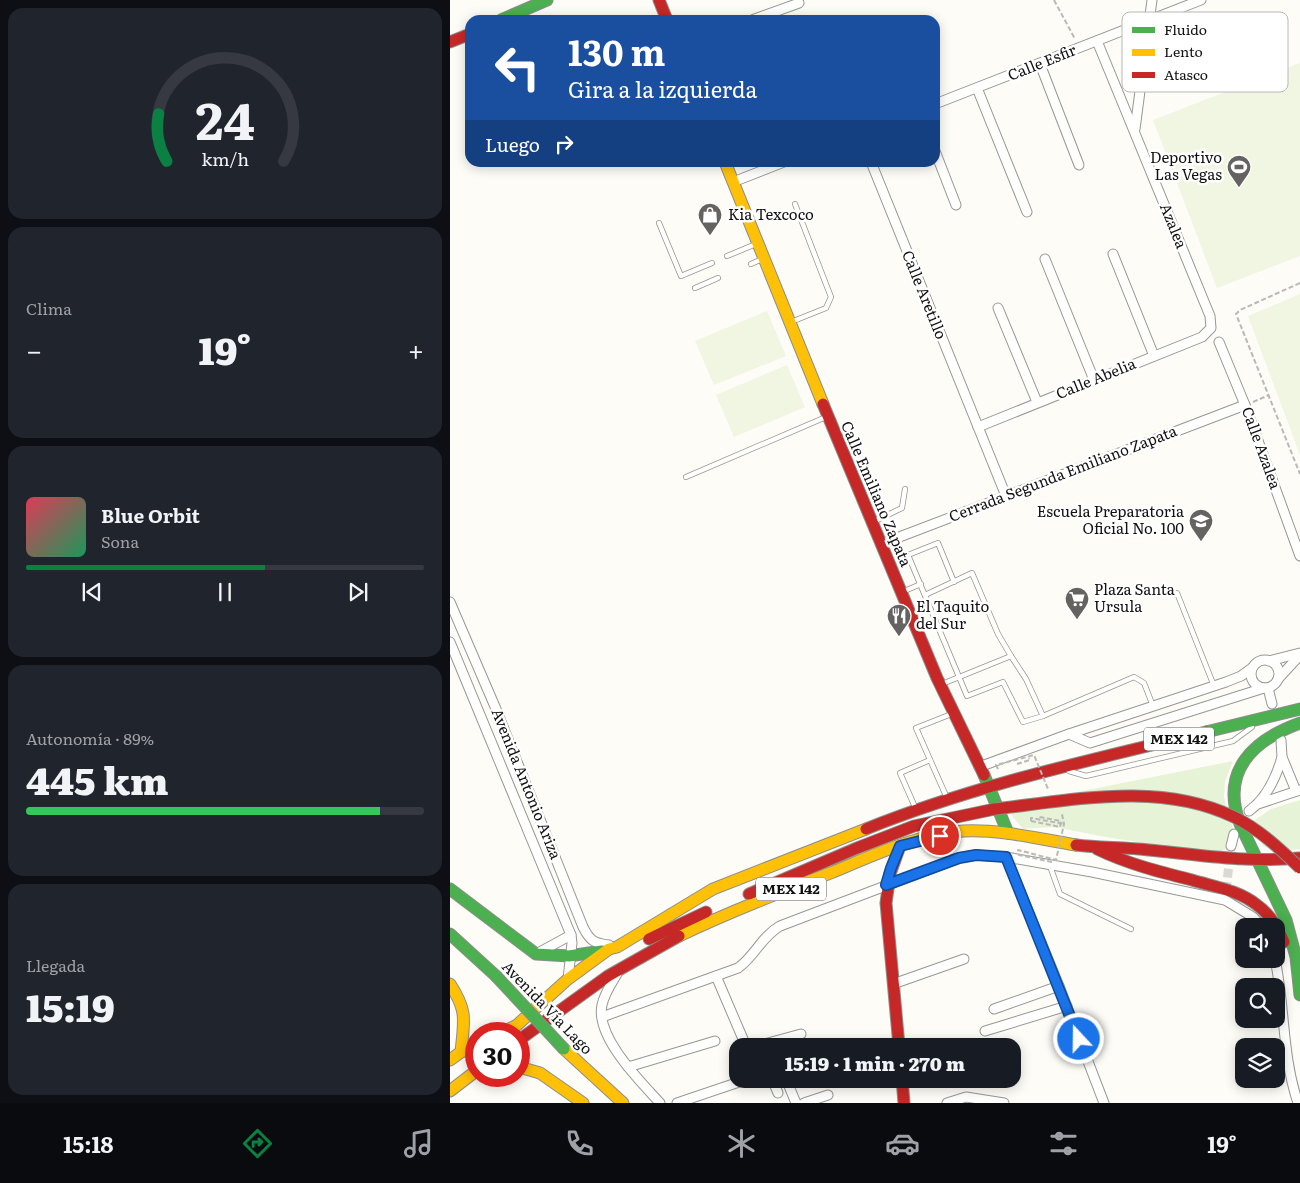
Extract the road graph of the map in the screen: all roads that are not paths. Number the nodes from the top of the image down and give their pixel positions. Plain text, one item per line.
1 (547, 0) edge
2 (659, 0) edge
3 (1201, 0) edge
4 (799, 3) dead end
5 (1171, 12) edge
6 (512, 15) edge
7 (665, 15) edge
8 (766, 15) edge
9 (1122, 32) edge
10 (465, 36) edge
11 (450, 42) edge
12 (1097, 42) junction
13 (1040, 64) junction
14 (977, 88) junction
15 (1139, 92) edge
16 (940, 102) edge
17 (1134, 131) junction
18 (940, 164) edge
19 (1079, 165) dead end
20 (727, 167) edge
21 (771, 167) edge
22 (873, 167) edge
23 (733, 182) junction
24 (795, 204) dead end
25 (956, 205) dead end
26 (1027, 212) dead end
27 (659, 223) dead end
28 (758, 243) junction
29 (1113, 254) dead end
30 (727, 256) dead end
31 (764, 258) junction
32 (1046, 259) dead end
33 (712, 263) dead end
34 (751, 264) dead end
35 (718, 278) dead end
36 (695, 288) dead end
37 (998, 308) dead end
38 (790, 323) junction
39 (1211, 328) joint
40 (1219, 342) dead end
41 (1154, 356) junction
42 (1094, 380) junction
43 (1037, 402) junction
44 (1245, 405) junction
45 (828, 417) junction
46 (978, 427) junction
47 (686, 478) dead end
48 (905, 489) dead end
49 (1006, 496) junction
50 (872, 522) junction
51 (881, 544) junction
52 (1300, 556) edge
53 (954, 582) junction
54 (921, 584) junction
55 (901, 592) junction
56 (1177, 593) dead end
57 (925, 594) junction
58 (450, 602) edge
59 (450, 642) edge
60 (1300, 654) edge
61 (1011, 656) junction
62 (1268, 661) junction
63 (1252, 668) junction
64 (958, 677) junction
65 (1278, 679) junction
66 (1226, 682) junction
67 (940, 685) junction
68 (1214, 686) junction
69 (1262, 687) junction
70 (1167, 702) junction
71 (1272, 704) dead end
72 (1153, 706) junction
73 (1300, 709) edge
74 (496, 710) junction
75 (955, 712) junction
76 (481, 714) junction
77 (1043, 716) junction
78 (1172, 717) junction
79 (1300, 723) edge
80 (1069, 734) junction
81 (1281, 740) dead end
82 (1282, 757) junction
83 (930, 760) junction
84 (979, 767) junction
85 (990, 787) junction
86 (1298, 791) edge
87 (948, 800) junction
88 (1258, 804) junction
89 (917, 811) junction
90 (1249, 812) dead end
91 (1008, 833) junction
92 (1234, 834) dead end
93 (900, 846) junction
94 (1231, 846) tunnel mouth
95 (1092, 847) junction
96 (1006, 857) junction
97 (1258, 859) junction
98 (1298, 861) edge
99 (1050, 864) junction
100 (886, 885) junction
101 (450, 889) edge
102 (1254, 918) edge
103 (1130, 929) dead end
104 (450, 934) edge
105 (571, 935) junction
106 (536, 954) junction
107 (616, 955) junction
108 (570, 958) junction
109 (964, 959) dead end
110 (1276, 968) edge
111 (716, 976) junction
112 (568, 980) junction
113 (450, 984) edge
114 (893, 984) junction
115 (1059, 986) junction
116 (1299, 988) edge
117 (1300, 995) edge
118 (1067, 1006) junction
119 (994, 1009) dead end
120 (602, 1017) junction
121 (520, 1022) edge
122 (521, 1022) edge
123 (984, 1031) dead end
124 (530, 1032) edge
125 (801, 1034) dead end
126 (743, 1038) edge
127 (786, 1038) edge
128 (898, 1038) edge
129 (715, 1042) dead end
130 (465, 1051) edge
131 (454, 1057) edge
132 (628, 1068) junction
133 (530, 1070) edge
134 (465, 1081) edge
135 (729, 1085) edge
136 (776, 1088) edge
137 (790, 1088) edge
138 (903, 1088) edge
139 (450, 1091) edge
140 (778, 1094) dead end
141 (828, 1095) dead end
142 (584, 1103) edge
143 (623, 1103) edge
144 (660, 1103) edge
145 (677, 1103) edge
146 (796, 1103) edge
147 (804, 1103) edge
148 (904, 1103) edge
149 (948, 1103) edge
150 (1004, 1103) edge
151 (1104, 1103) edge
152 (1298, 1103) edge

1 - 6 main road
2 - 7 main road
3 - 5 street, Calle Esfir
4 - 8 street
9 - 12 street, Calle Esfir
10 - 11 main road
12 - 13 street, Calle Esfir
12 - 17 street, Azalea
13 - 14 street, Calle Esfir
13 - 19 street
14 - 16 street, Calle Esfir
14 - 26 street
15 - 17 street
17 - 39 street, Azalea
18 - 25 street
20 - 23 main road, Calle Emiliano Zapata
21 - 23 street
22 - 46 street, Calle Aretillo
23 - 28 main road, Calle Emiliano Zapata
24 - 38 lane
27 - 33 lane
28 - 30 lane
28 - 31 main road, Calle Emiliano Zapata
29 - 41 street
31 - 34 lane
31 - 38 main road, Calle Emiliano Zapata
32 - 42 street
35 - 36 lane
37 - 43 street
38 - 45 main road, Calle Emiliano Zapata
39 - 41 street, Calle Abelia
40 - 44 street, Calle Azalea
41 - 42 street, Calle Abelia
42 - 43 street, Calle Abelia
43 - 46 street, Calle Abelia
44 - 49 street, Cerrada Segunda Emiliano Zapata
44 - 52 street, Calle Azalea
45 - 47 lane
45 - 50 main road, Calle Emiliano Zapata
46 - 49 street, Calle Aretillo
48 - 50 lane
49 - 51 street, Cerrada Segunda Emiliano Zapata
50 - 51 main road, Calle Emiliano Zapata
51 - 55 main road, Calle Emiliano Zapata
53 - 54 lane
53 - 57 lane
53 - 61 lane
54 - 55 lane
54 - 57 lane
55 - 67 main road, Calle Emiliano Zapata
56 - 68 lane
57 - 64 lane
58 - 74 street, Avenida Antonio Ariza
59 - 76 street, Avenida Antonio Ariza
60 - 62 street
60 - 65 street
61 - 64 lane
61 - 77 lane
62 - 63 street
62 - 65 street
63 - 66 street
63 - 69 street
64 - 67 lane
64 - 77 lane
65 - 69 street
66 - 68 street
66 - 69 street
67 - 75 main road, Calle Emiliano Zapata
68 - 70 street
69 - 71 street
69 - 78 street
70 - 72 street
70 - 78 street
72 - 77 lane
72 - 80 street
73 - 85 main road, MEX 142
74 - 76 street
74 - 107 street, Avenida Antonio Ariza
75 - 83 lane
75 - 84 main road, Calle Emiliano Zapata
76 - 105 street, Avenida Antonio Ariza
78 - 80 street
79 - 97 main road
80 - 84 street
81 - 82 street
82 - 86 street
82 - 88 street
83 - 87 lane
83 - 89 lane
84 - 85 main road, Calle Emiliano Zapata
85 - 87 main road, MEX 142
85 - 91 main road, Calle Emiliano Zapata
86 - 88 street
87 - 89 main road, MEX 142
88 - 90 street
89 - 107 main road, MEX 142
91 - 93 main road, MEX 142
91 - 95 main road, MEX 142
92 - 94 street
93 - 100 main road
93 - 107 main road, MEX 142
95 - 97 main road, MEX 142
95 - 116 main road
96 - 99 street
96 - 100 street
96 - 115 street
97 - 98 main road, MEX 142
97 - 116 main road
98 - 107 main road, bridge
99 - 102 street
99 - 103 lane
100 - 111 street
100 - 114 main road
101 - 106 main road
104 - 143 main road, Avenida Vía Lago, bridge
105 - 106 street
105 - 108 street, Avenida Antonio Ariza
106 - 108 main road
107 - 108 main road
107 - 112 main road, MEX 142
107 - 120 street
107 - 122 main road
107 - 124 main road, MEX 142
108 - 112 street, Avenida Antonio Ariza
109 - 114 street
110 - 152 street
111 - 120 street
111 - 126 street
112 - 121 main road, MEX 142
113 - 131 main road
114 - 128 main road
115 - 118 street
115 - 119 street
116 - 117 main road
118 - 123 street
118 - 151 street
120 - 132 street
125 - 127 street
129 - 132 street
130 - 131 main road
132 - 144 street
133 - 142 main road
134 - 139 main road
135 - 145 street
136 - 140 street
137 - 146 street
138 - 148 main road
141 - 147 street
149 - 150 street

